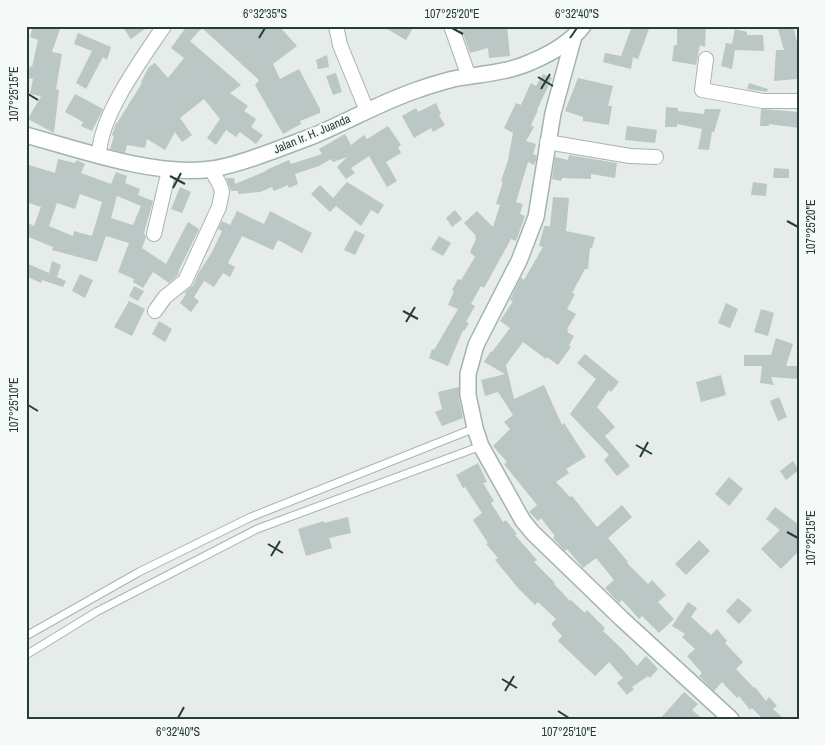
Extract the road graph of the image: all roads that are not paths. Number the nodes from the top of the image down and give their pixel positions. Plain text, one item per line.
1 (164, 26) edge
2 (336, 26) edge
3 (450, 26) edge
4 (579, 31) edge
5 (706, 59) dead end
6 (469, 76) junction
7 (799, 101) edge
8 (367, 111) junction
9 (26, 135) edge
10 (547, 142) junction
11 (98, 155) junction
12 (656, 156) dead end
13 (212, 169) junction
14 (169, 170) junction
15 (154, 234) dead end
16 (155, 311) dead end
17 (475, 428) junction
18 (481, 446) junction
19 (251, 517) junction
20 (257, 529) junction
21 (90, 599) junction
22 (96, 612) junction
23 (26, 636) edge
24 (26, 655) edge
25 (731, 719) edge

1 - 11 street
2 - 8 street
3 - 6 street
4 - 6 street, Jalan Ir. H. Juanda
4 - 10 street
5 - 7 street
6 - 8 street, Jalan Ir. H. Juanda
8 - 13 street, Jalan Ir. H. Juanda
9 - 11 street, Jalan Ir. H. Juanda
10 - 12 street
10 - 17 street
11 - 14 street, Jalan Ir. H. Juanda
13 - 14 street, Jalan Ir. H. Juanda
13 - 16 street
14 - 15 street
17 - 18 street
17 - 19 lane
18 - 20 lane
18 - 25 street
19 - 20 lane
19 - 21 lane
20 - 22 lane
21 - 22 lane
21 - 23 lane
22 - 24 lane

